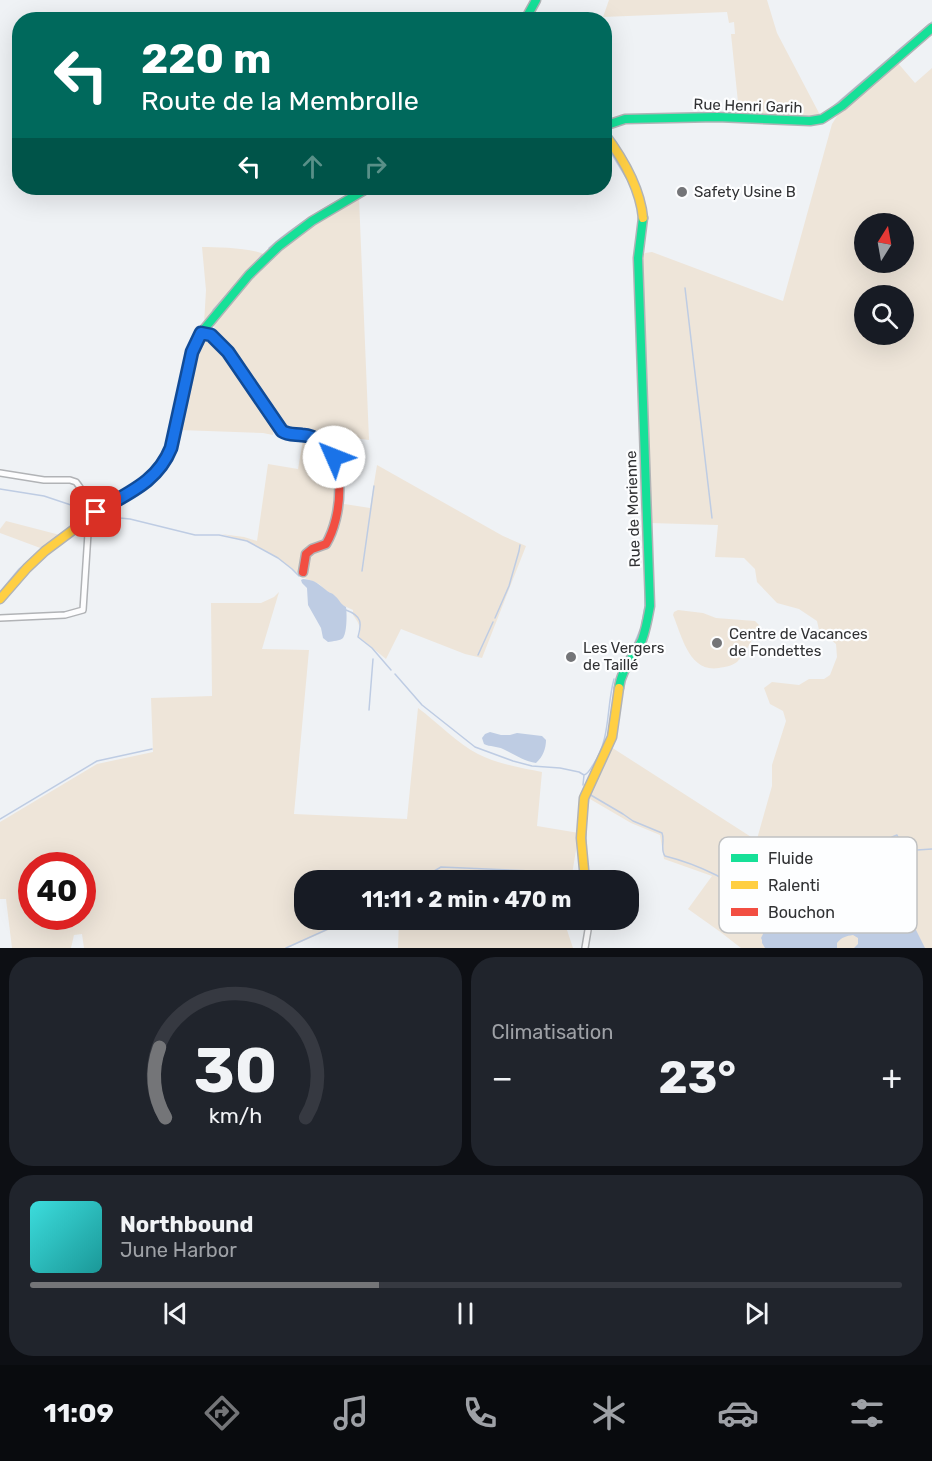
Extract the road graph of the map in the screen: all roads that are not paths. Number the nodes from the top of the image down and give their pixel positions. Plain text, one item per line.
1 (932, 28) edge
2 (612, 123) edge
3 (612, 145) edge
4 (356, 195) edge
5 (201, 333) junction
6 (0, 473) edge
7 (94, 514) junction
8 (303, 572) dead end
9 (0, 599) edge
10 (0, 618) edge
11 (584, 870) edge
12 (588, 930) edge
13 (585, 948) edge

1 - 2 street, Rue Henri Garih
3 - 11 street, Rue de Morienne
4 - 5 street
5 - 7 street
5 - 8 street
6 - 7 street
7 - 9 street
7 - 10 street
12 - 13 street

